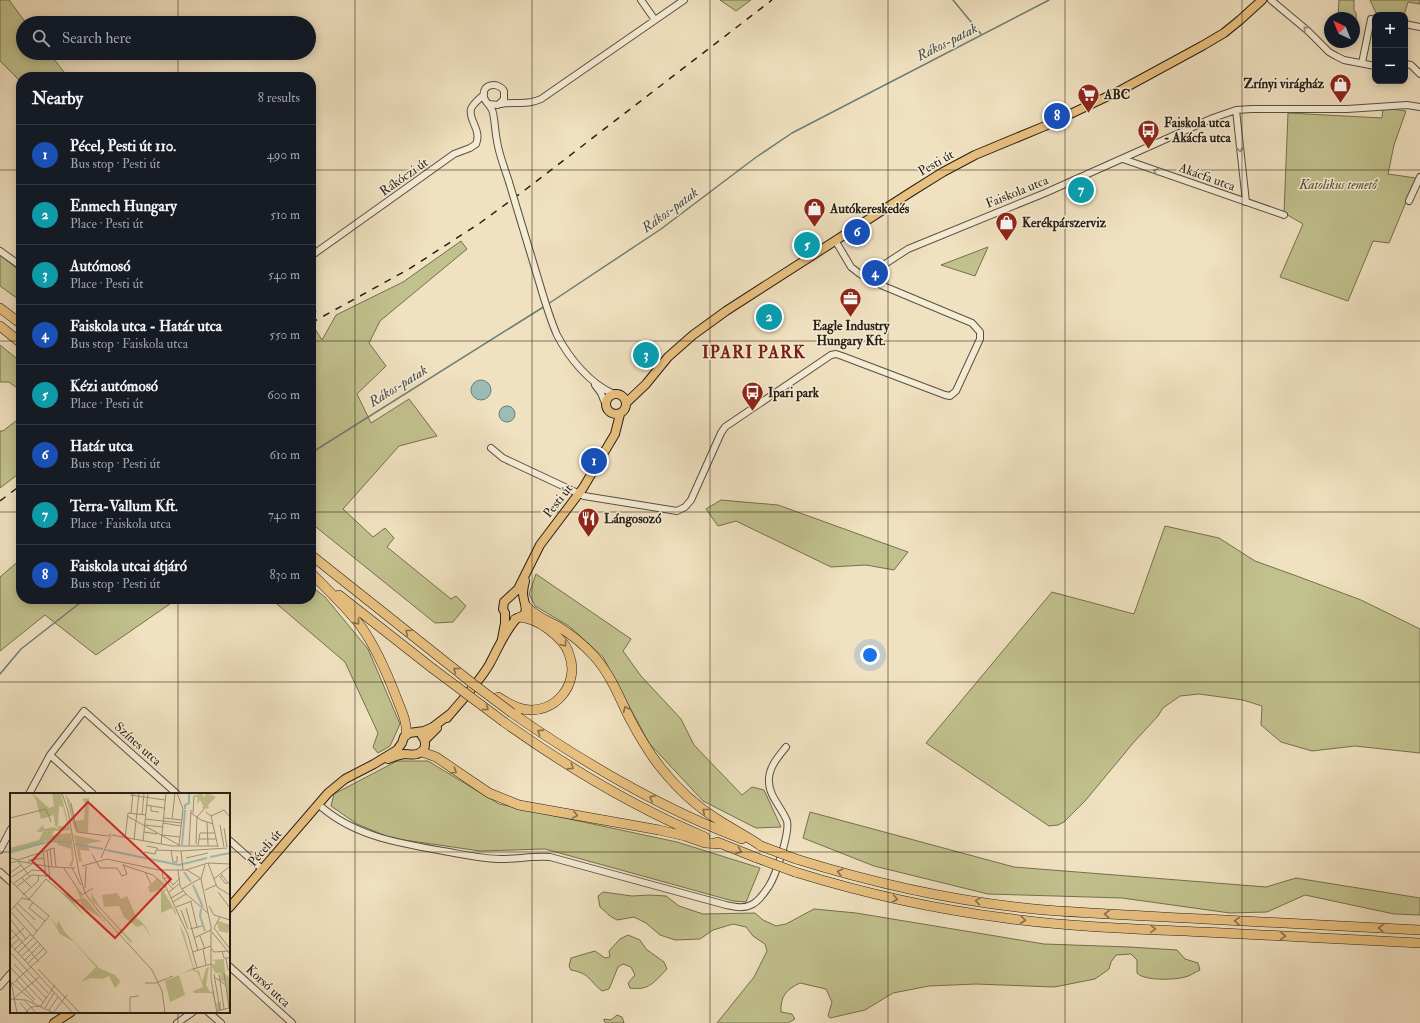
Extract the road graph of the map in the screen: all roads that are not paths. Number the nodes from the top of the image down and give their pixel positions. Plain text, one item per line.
1 (641, 0) edge
2 (684, 0) edge
3 (1262, 0) edge
4 (1271, 0) edge
5 (1372, 19) edge
6 (655, 20) junction
7 (1408, 24) edge
8 (1420, 26) edge
9 (1362, 63) junction
10 (1408, 64) edge
11 (1372, 65) edge
12 (1420, 74) edge
13 (505, 94) junction
14 (486, 100) junction
15 (500, 104) junction
16 (519, 104) junction
17 (1418, 106) edge
18 (1236, 110) junction
19 (494, 121) junction
20 (1123, 159) junction
21 (1420, 177) edge
22 (1408, 201) dead end
23 (1246, 202) junction
24 (1284, 215) dead end
25 (835, 240) junction
26 (0, 251) edge
27 (316, 252) edge
28 (16, 262) edge
29 (865, 277) junction
30 (0, 308) edge
31 (16, 320) edge
32 (0, 326) edge
33 (16, 339) edge
34 (591, 379) junction
35 (646, 384) junction
36 (617, 394) junction
37 (605, 403) junction
38 (626, 403) junction
39 (616, 414) junction
40 (491, 448) dead end
41 (579, 495) junction
42 (316, 559) edge
43 (528, 568) junction
44 (316, 577) edge
45 (316, 578) edge
46 (512, 596) junction
47 (525, 603) junction
48 (505, 613) junction
49 (519, 618) junction
50 (502, 639) junction
51 (472, 682) junction
52 (450, 714) junction
53 (418, 733) junction
54 (404, 739) junction
55 (425, 740) junction
56 (786, 746) dead end
57 (421, 752) junction
58 (409, 754) junction
59 (50, 755) junction
60 (374, 764) junction
61 (30, 793) edge
62 (92, 793) edge
63 (175, 793) edge
64 (318, 804) junction
65 (10, 833) edge
66 (230, 841) edge
67 (721, 844) junction
68 (761, 846) junction
69 (0, 850) edge
70 (262, 869) junction
71 (0, 872) edge
72 (10, 881) edge
73 (230, 907) edge
74 (1420, 930) edge
75 (1420, 943) edge
76 (230, 967) edge
77 (10, 974) edge
78 (0, 986) edge
79 (69, 1013) edge
80 (192, 1013) edge
81 (209, 1013) edge
82 (54, 1023) edge
83 (177, 1023) edge
84 (221, 1023) edge
85 (292, 1023) edge

1 - 6 street
2 - 6 street
3 - 25 main road, Pesti út
9 -> 4 street
5 - 9 street
6 - 16 street
7 - 8 street
9 - 11 street
10 - 12 street
13 - 14 street
13 - 15 street
13 - 16 street
14 - 15 street
14 - 19 street
14 - 27 street, Rákóczi út
15 - 16 street
15 - 19 street
17 - 18 street, Faiskola utca
18 - 20 street, Faiskola utca
18 -> 23 street
19 - 34 street, bridge
23 -> 20 street, Akácfa utca
20 - 29 street, Faiskola utca
21 - 22 street
23 - 24 street, Akácfa utca
25 - 29 street
25 - 35 main road, Pesti út
26 - 28 street
29 - 41 street
30 - 31 highway
32 - 33 highway
34 - 36 street
34 - 37 street
35 - 36 main road, Pesti út
35 - 38 main road, Pesti út
36 - 37 main road
36 - 38 main road
37 - 39 main road
38 - 39 main road
39 - 41 main road, Pesti út
40 - 41 street
41 - 43 main road, Pesti út
51 -> 42 highway
43 - 46 main road
43 - 47 main road
44 -> 67 highway, bridge
45 -> 54 highway
46 - 47 main road
46 - 48 main road
47 - 49 main road
68 -> 47 highway
48 - 49 main road
48 - 50 main road
49 - 50 main road
49 -> 51 highway, bridge
50 - 52 main road
68 -> 51 highway, bridge
52 - 53 main road
52 - 55 main road
53 - 54 main road
53 - 55 main road
54 - 58 main road
54 - 60 main road
55 - 57 main road
56 - 64 street
57 - 58 main road
57 -> 67 highway
58 - 60 main road
59 - 61 street
59 - 62 street
59 - 63 street, Színes utca
60 - 64 main road, Péceli út
64 - 70 main road, Péceli út
65 - 69 street
66 - 70 street
67 -> 75 highway, bridge
74 -> 68 highway, bridge
70 - 73 main road, Péceli út
71 - 72 street
76 - 85 street, Korsó utca
77 - 78 street
79 - 82 main road
80 - 83 street
81 - 84 street

